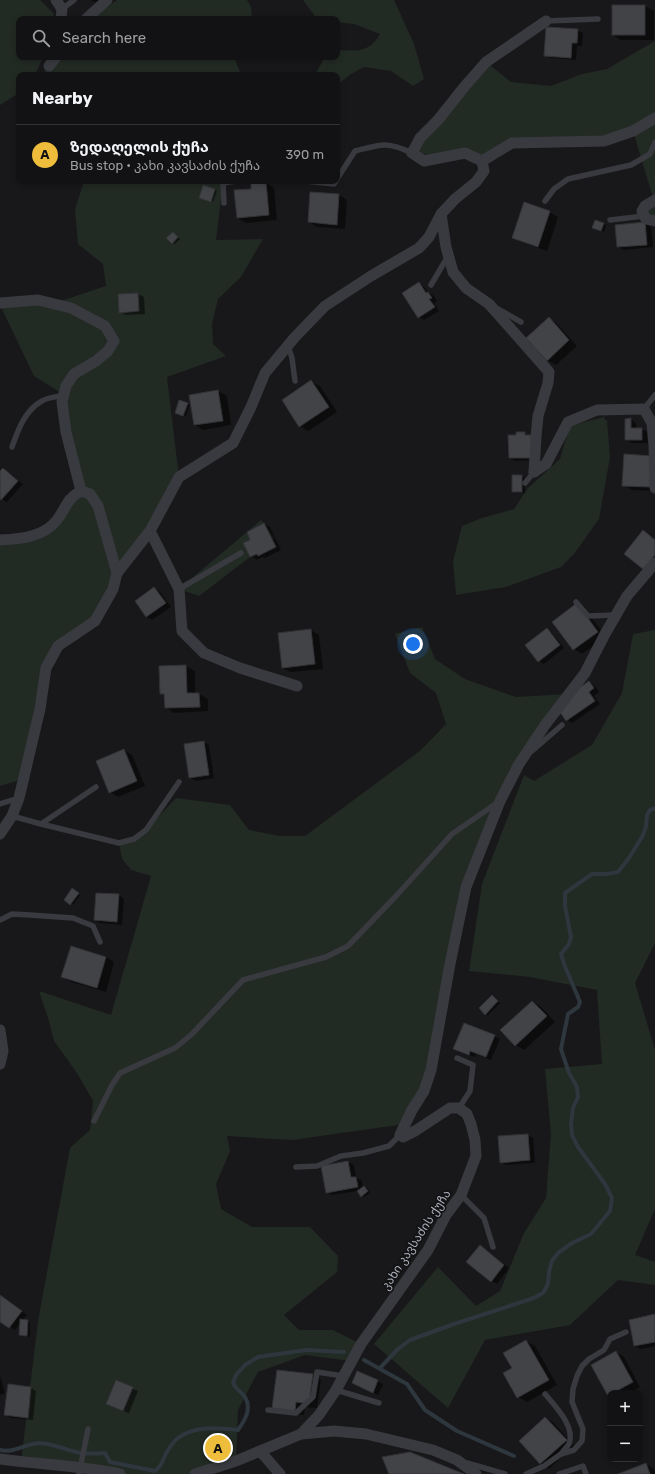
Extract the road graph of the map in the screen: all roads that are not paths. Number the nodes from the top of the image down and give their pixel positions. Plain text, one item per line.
1 (74, 0) edge
2 (107, 0) edge
3 (60, 9) edge
4 (89, 16) edge
5 (598, 19) dead end
6 (546, 21) joint
7 (655, 118) edge
8 (655, 142) edge
9 (412, 153) junction
10 (482, 161) junction
11 (340, 174) edge
12 (223, 184) edge
13 (655, 200) edge
14 (545, 201) dead end
15 (224, 203) dead end
16 (440, 214) junction
17 (644, 216) junction
18 (610, 220) dead end
19 (655, 221) edge
20 (448, 256) junction
21 (431, 286) dead end
22 (0, 303) edge
23 (489, 304) junction
24 (521, 322) dead end
25 (288, 346) junction
26 (295, 381) dead end
27 (64, 395) junction
28 (655, 395) edge
29 (644, 409) junction
30 (12, 447) dead end
31 (534, 472) junction
32 (525, 483) dead end
33 (655, 488) edge
34 (81, 490) junction
35 (150, 531) junction
36 (0, 540) edge
37 (241, 553) dead end
38 (653, 567) edge
39 (117, 573) junction
40 (180, 589) junction
41 (576, 602) dead end
42 (615, 615) junction
43 (297, 686) dead end
44 (562, 725) dead end
45 (519, 764) junction
46 (179, 782) dead end
47 (96, 787) dead end
48 (19, 798) junction
49 (500, 801) junction
50 (0, 804) edge
51 (12, 816) junction
52 (41, 824) junction
53 (0, 834) edge
54 (0, 920) edge
55 (100, 942) dead end
56 (0, 1030) edge
57 (457, 1058) dead end
58 (0, 1064) edge
59 (459, 1108) junction
60 (94, 1121) dead end
61 (400, 1135) junction
62 (296, 1166) dead end
63 (461, 1195) junction
64 (493, 1247) dead end
65 (626, 1332) dead end
66 (343, 1376) junction
67 (336, 1390) junction
68 (545, 1394) dead end
69 (379, 1403) dead end
70 (268, 1410) dead end
71 (88, 1429) dead end
72 (301, 1434) junction
73 (261, 1452) junction
74 (561, 1454) junction
75 (0, 1459) edge
76 (457, 1460) junction
77 (79, 1470) edge
78 (469, 1472) edge
79 (120, 1474) edge
80 (195, 1474) edge
81 (280, 1474) edge
82 (505, 1474) edge
83 (526, 1474) edge
84 (559, 1474) edge
85 (586, 1474) edge

1 - 3 lane
2 - 4 street
5 - 6 lane
6 - 9 street
7 - 10 street
8 - 14 lane
9 - 10 street
9 - 11 lane
10 - 16 street
12 - 15 lane
13 - 17 street
16 - 20 street
16 - 25 street
17 - 18 lane
17 - 19 street
20 - 21 lane
20 - 23 street
22 - 27 street
23 - 24 lane
23 - 31 street
25 - 26 lane
25 - 35 street
27 - 30 lane
27 - 34 street
28 - 29 lane
29 - 31 street
29 - 33 street
31 - 32 lane
34 - 36 street
34 - 39 street
35 - 39 street
35 - 40 street
37 - 40 lane
38 - 42 street
39 - 48 street
40 - 43 street
41 - 42 lane
42 - 45 street
44 - 45 lane
45 - 49 street
46 - 52 lane
47 - 52 lane
48 - 50 lane
48 - 51 street
49 - 60 lane
49 - 61 street
51 - 52 lane
51 - 53 street
54 - 55 lane
56 - 58 street
57 - 59 lane
59 - 61 street
59 - 63 street, კახი კავსაძის ქუჩა
61 - 62 lane
63 - 64 lane
63 - 66 street, კახი კავსაძის ქუჩა
65 - 74 lane
66 - 67 street, კახი კავსაძის ქუჩა
66 - 70 lane
67 - 69 lane
67 - 72 street, კახი კავსაძის ქუჩა
68 - 74 lane
71 - 77 lane
72 - 73 street, კახი კავსაძის ქუჩა
72 - 76 street, კახი კავსაძის ქუჩა
73 - 80 street, კახი კავსაძის ქუჩა
73 - 81 street
74 - 83 lane
75 - 77 street
76 - 78 street, კახი კავსაძის ქუჩა
76 - 82 lane
77 - 79 street
84 - 85 lane

